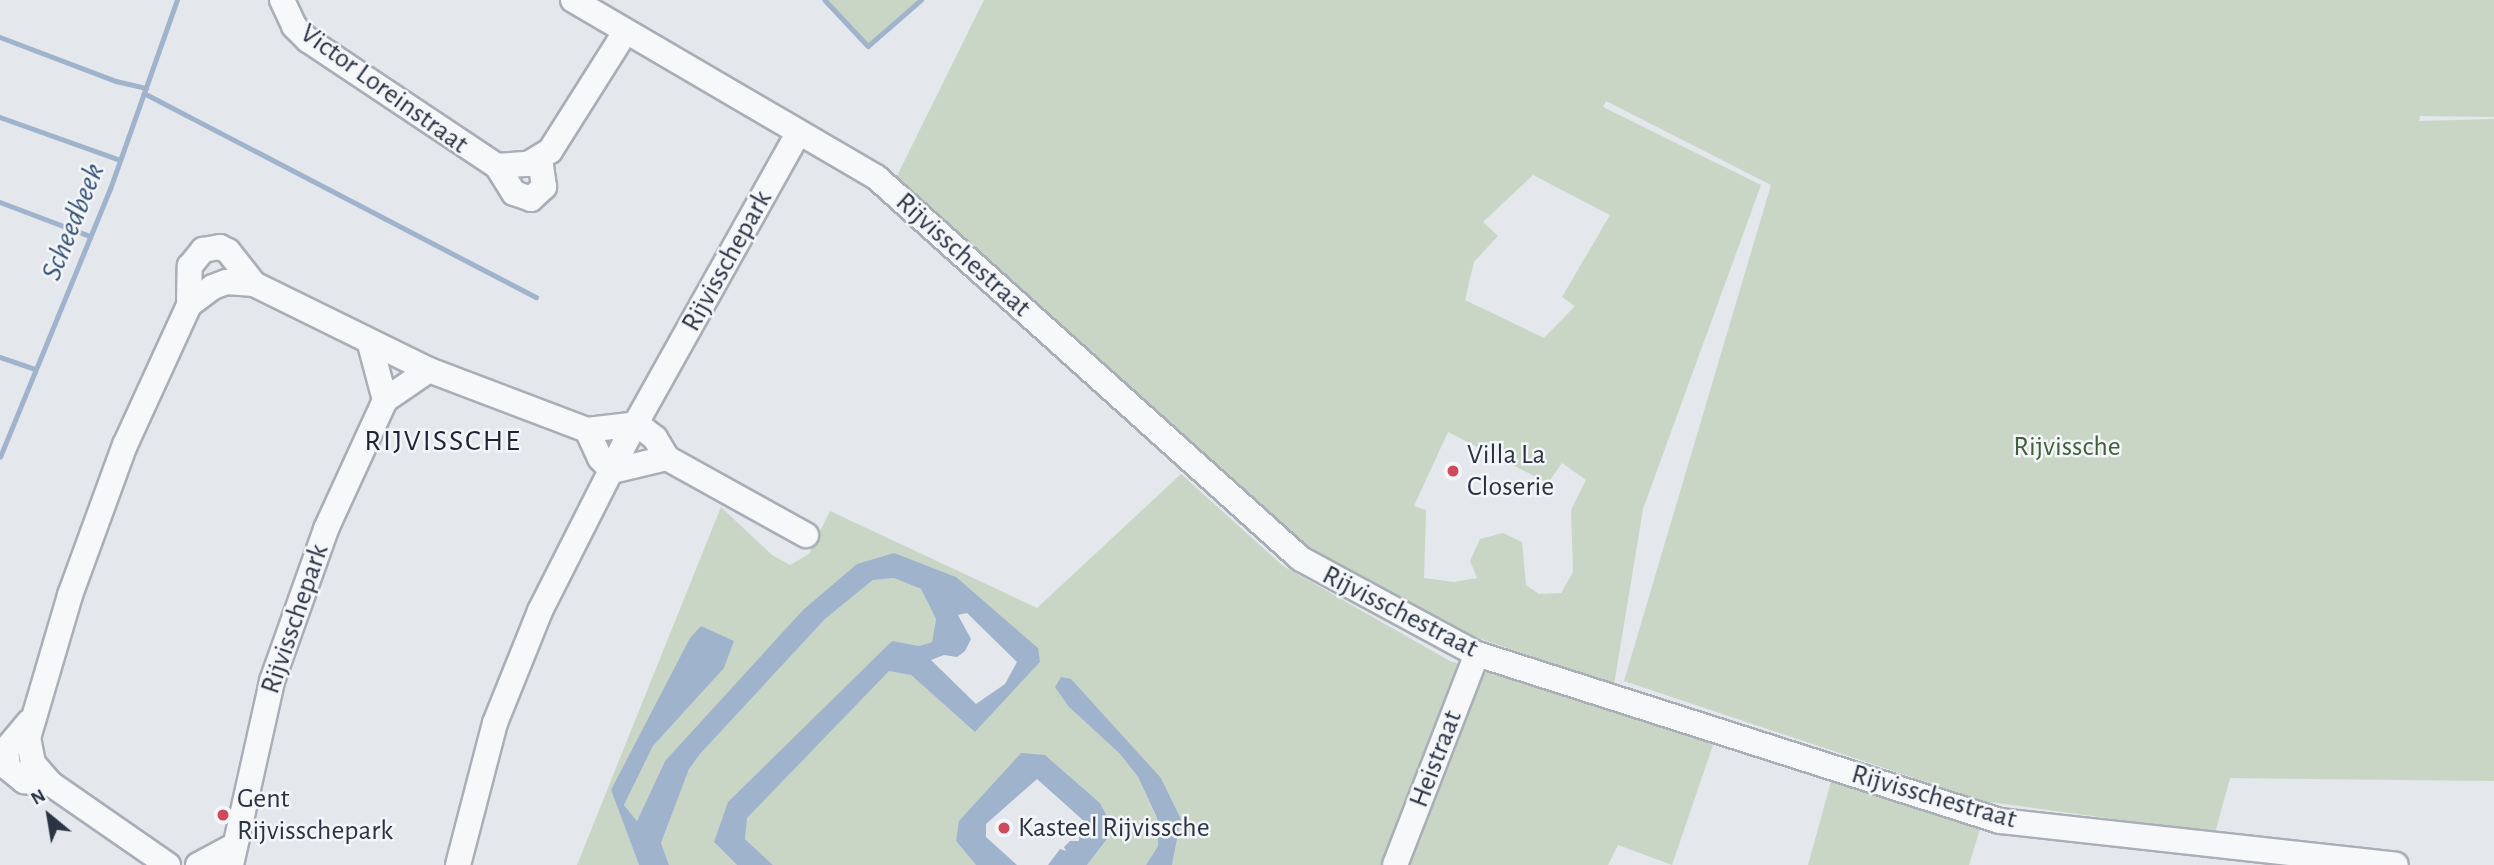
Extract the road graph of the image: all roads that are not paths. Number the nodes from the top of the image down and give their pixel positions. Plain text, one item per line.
1 (282, 0) edge
2 (573, 0) edge
3 (624, 34) junction
4 (798, 134) junction
5 (540, 159) junction
6 (497, 166) junction
7 (254, 284) junction
8 (189, 305) junction
9 (370, 344) junction
10 (429, 370) junction
11 (385, 400) junction
12 (636, 424) junction
13 (587, 430) junction
14 (667, 458) junction
15 (612, 471) junction
16 (806, 535) dead end
17 (1477, 654) junction
18 (231, 856) edge
19 (168, 865) edge
20 (198, 865) edge
21 (458, 865) edge
22 (1395, 865) edge
23 (2396, 865) edge

1 - 6 street, Victor Loreinstraat
2 - 3 street, Rijvisschestraat
3 - 4 street, Rijvisschestraat
3 - 5 street
4 - 12 street, Rijvisschepark
4 - 17 street, Rijvisschestraat
5 - 6 street, Victor Loreinstraat
5 - 6 street, Victor Loreinstraat
7 - 8 street
7 - 8 street
7 - 9 street
8 - 19 street
9 - 10 street
9 - 11 street
10 - 11 street
10 - 13 street
11 - 18 street, Rijvisschepark
12 - 13 street
12 - 14 street
12 - 15 street, Rijvisschepark
13 - 15 street
14 - 15 street
14 - 16 street
15 - 21 street, Rijvisschepark
17 - 22 street, Heistraat
17 - 23 street, Rijvisschestraat
18 - 20 street, Rijvisschepark

